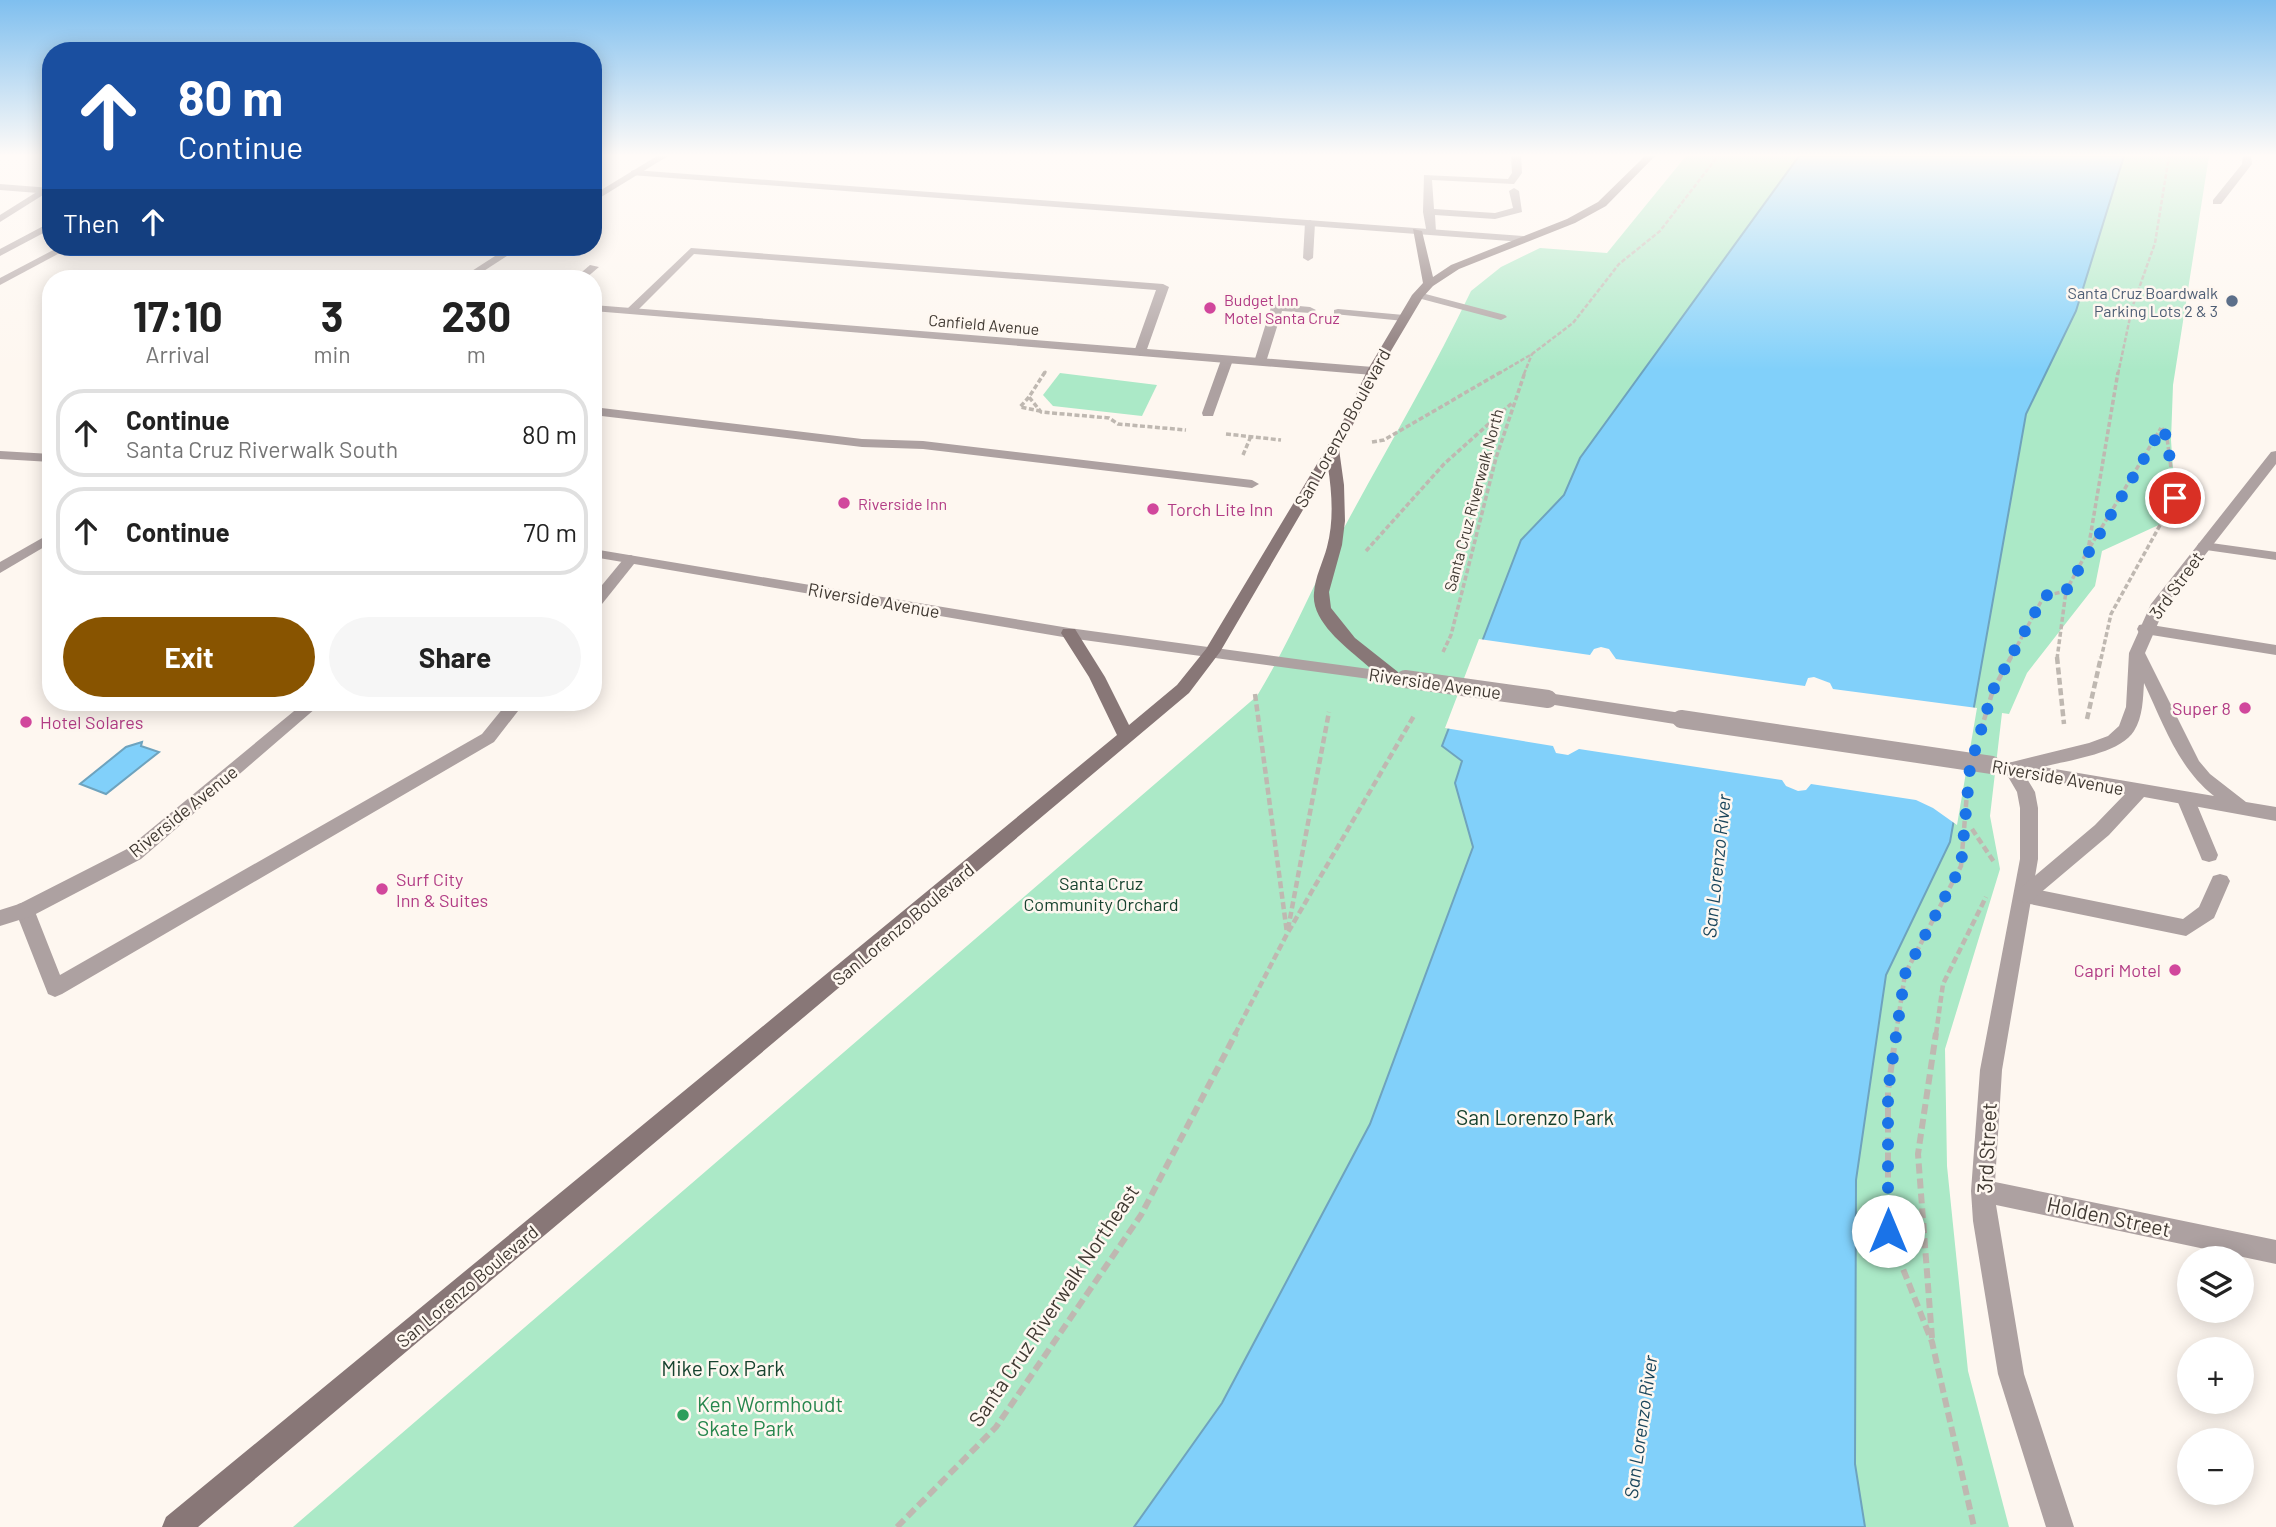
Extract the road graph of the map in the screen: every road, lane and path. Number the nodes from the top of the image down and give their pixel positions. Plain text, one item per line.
1 (1310, 227) edge
2 (1367, 227) edge
3 (1430, 227) edge
4 (1554, 227) edge
5 (1663, 227) edge
6 (2158, 227) edge
7 (42, 230) edge
8 (1417, 231) junction
9 (1431, 232) junction
10 (1523, 239) junction
11 (0, 253) edge
12 (49, 256) edge
13 (501, 256) edge
14 (1308, 258) dead end
15 (594, 267) dead end
16 (479, 270) edge
17 (590, 270) edge
18 (0, 282) edge
19 (1429, 284) junction
20 (1418, 295) junction
21 (602, 309) edge
22 (1310, 310) dead end
23 (631, 311) junction
24 (1338, 312) dead end
25 (1501, 317) dead end
26 (1404, 318) junction
27 (1140, 352) junction
28 (1532, 354) junction
29 (1227, 360) junction
30 (1052, 362) dead end
31 (1260, 362) junction
32 (1373, 372) junction
33 (1028, 397) junction
34 (1512, 402) junction
35 (602, 412) edge
36 (1041, 412) junction
37 (1208, 413) dead end
38 (1191, 431) dead end
39 (1215, 433) dead end
40 (1281, 440) dead end
41 (1332, 449) junction
42 (0, 455) edge
43 (2276, 455) edge
44 (42, 457) edge
45 (1252, 484) dead end
46 (42, 542) edge
47 (2204, 547) junction
48 (2088, 550) junction
49 (602, 554) edge
50 (2276, 556) edge
51 (1360, 558) dead end
52 (631, 559) junction
53 (0, 568) edge
54 (2066, 591) junction
55 (602, 595) edge
56 (2145, 629) junction
57 (1069, 633) junction
58 (1451, 635) dead end
59 (2276, 650) edge
60 (1212, 652) junction
61 (2137, 653) junction
62 (1398, 677) junction
63 (1255, 694) dead end
64 (304, 711) edge
65 (510, 711) edge
66 (1329, 712) dead end
67 (2065, 721) junction
68 (1410, 723) dead end
69 (1126, 735) junction
70 (1977, 741) dead end
71 (2053, 758) junction
72 (2002, 766) junction
73 (1969, 780) dead end
74 (2140, 791) junction
75 (2186, 800) junction
76 (2245, 809) junction
77 (2276, 814) edge
78 (1972, 829) dead end
79 (2209, 855) dead end
80 (1993, 869) dead end
81 (2220, 881) dead end
82 (1991, 888) dead end
83 (2025, 895) junction
84 (25, 910) junction
85 (0, 918) edge
86 (1287, 933) junction
87 (1983, 1191) junction
88 (2276, 1252) edge
89 (1932, 1342) junction
90 (176, 1527) edge
91 (897, 1527) edge
92 (1974, 1527) edge
93 (2060, 1527) edge

1 - 14 street
2 - 8 street
3 - 9 street
4 - 10 main road, San Lorenzo Boulevard
5 - 28 path
6 - 48 path
7 - 11 street
8 - 9 street
8 - 19 main road
9 - 10 street
10 - 19 main road, San Lorenzo Boulevard
12 - 18 street
13 - 16 street
15 - 17 street
19 - 20 main road, San Lorenzo Boulevard
20 - 25 street
20 - 26 main road, San Lorenzo Boulevard
21 - 23 street, Canfield Avenue
22 - 31 street
23 - 27 street, Canfield Avenue
23 - 27 street
24 - 26 street
26 - 32 main road, San Lorenzo Boulevard
27 - 29 street, Canfield Avenue
28 - 34 path, Santa Cruz Riverwalk North
28 - 41 path
29 - 31 street, Canfield Avenue
29 - 37 street
30 - 33 path
31 - 32 street, Canfield Avenue
32 - 41 main road, San Lorenzo Boulevard
33 - 36 path
33 - 36 path
34 - 51 path
34 - 58 path, Santa Cruz Riverwalk North
35 - 45 street
36 - 38 path
39 - 40 path
41 - 60 main road, San Lorenzo Boulevard
41 - 62 main road
42 - 44 street
43 - 47 street, 3rd Street
46 - 53 street
47 - 50 street
47 - 56 street, 3rd Street
48 - 54 path
48 - 67 path
49 - 52 street, Riverside Avenue
52 - 55 street
52 - 57 street, Riverside Avenue
54 - 67 path
54 - 70 path
56 - 59 street
56 - 61 street, 3rd Street
57 - 60 street, Riverside Avenue
57 - 69 main road
60 - 62 street, Riverside Avenue
60 - 69 main road, San Lorenzo Boulevard
61 - 71 street, 3rd Street
61 - 76 street
62 - 72 street, Riverside Avenue, bridge
63 - 86 path
64 - 84 street, Riverside Avenue
65 - 84 street
66 - 86 path
67 - 71 path
68 - 86 path
69 - 90 main road, San Lorenzo Boulevard
71 - 72 street, 3rd Street
72 - 74 street, Riverside Avenue
72 - 83 street, 3rd Street
73 - 89 path
74 - 75 street, Riverside Avenue
74 - 83 street
75 - 76 street, Riverside Avenue
75 - 79 street
76 - 77 street, Riverside Avenue
78 - 80 path
81 - 83 street
82 - 89 path
83 - 87 street, 3rd Street
84 - 85 street, Riverside Avenue
86 - 91 path, Santa Cruz Riverwalk Northeast
87 - 88 street, Holden Street
87 - 93 street, 3rd Street
89 - 92 path

